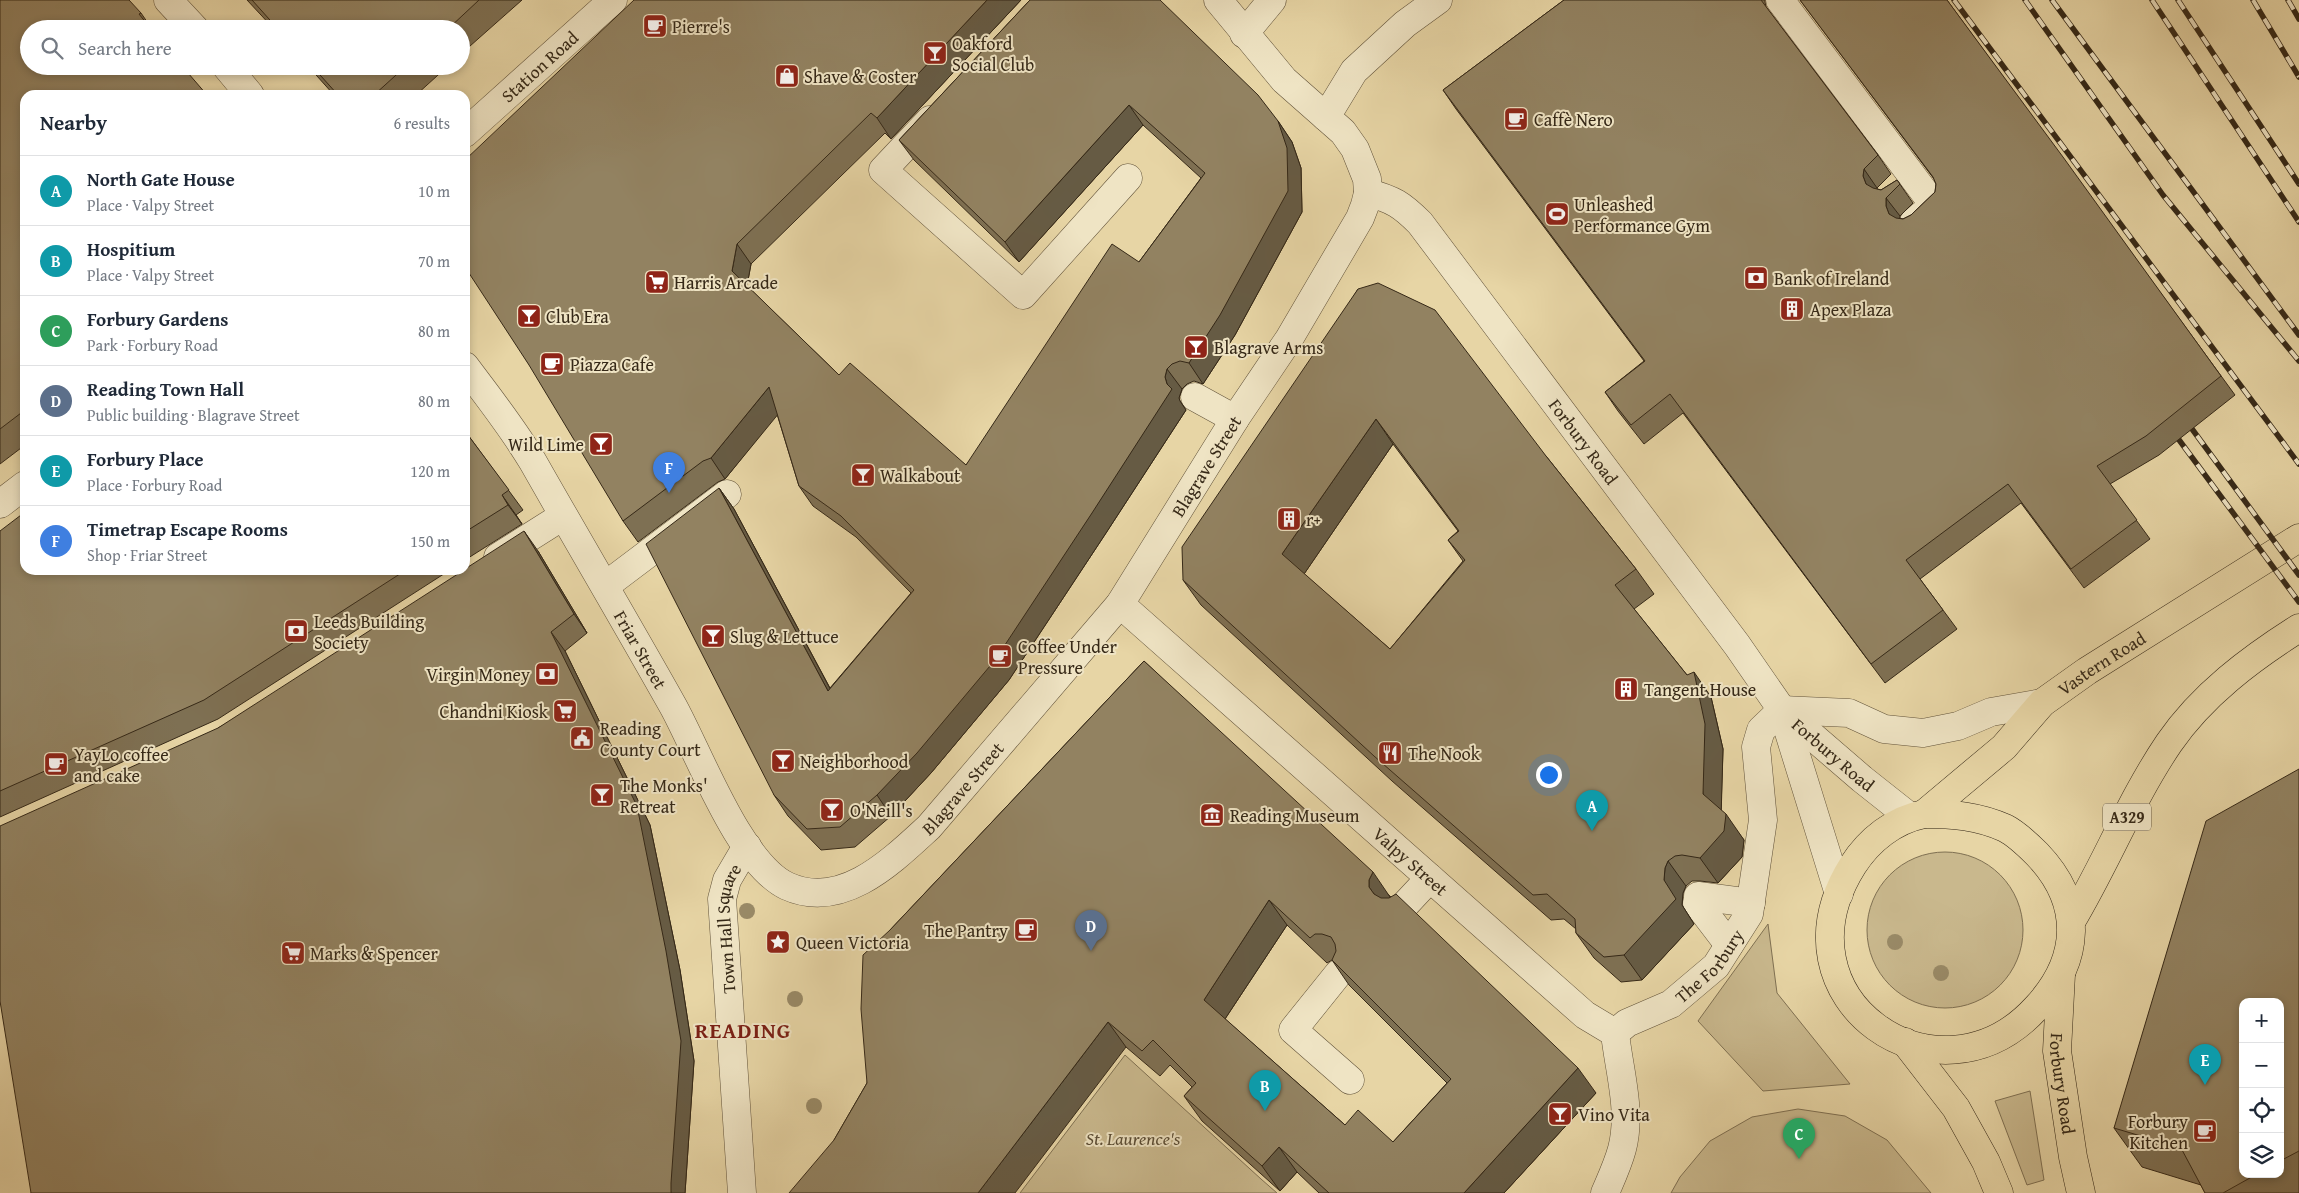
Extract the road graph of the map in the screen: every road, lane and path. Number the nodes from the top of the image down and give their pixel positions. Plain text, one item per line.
1 (168, 0) edge
2 (613, 0) edge
3 (1218, 0) edge
4 (1272, 0) edge
5 (1438, 0) edge
6 (1780, 0) edge
7 (186, 20) edge
8 (1244, 34) junction
9 (233, 75) edge
10 (246, 90) edge
11 (949, 99) edge
12 (1326, 117) junction
13 (470, 129) edge
14 (1128, 178) dead end
15 (1368, 193) junction
16 (1913, 199) dead end
17 (470, 373) edge
18 (1195, 397) dead end
19 (1235, 419) junction
20 (20, 488) edge
21 (728, 494) dead end
22 (0, 504) edge
23 (563, 516) junction
24 (2299, 538) edge
25 (480, 569) edge
26 (605, 586) junction
27 (1120, 604) junction
28 (2299, 628) edge
29 (2042, 703) junction
30 (1782, 710) junction
31 (1917, 815) junction
32 (747, 846) junction
33 (1430, 878) junction
34 (839, 891) joint
35 (1839, 894) junction
36 (1751, 902) junction
37 (1402, 908) edge
38 (2072, 920) junction
39 (1729, 945) junction
40 (2061, 973) junction
41 (1338, 974) edge
42 (1615, 1033) junction
43 (1905, 1042) junction
44 (1350, 1080) dead end
45 (742, 1193) edge
46 (1605, 1193) edge
47 (1999, 1193) edge
48 (2080, 1193) edge

1 - 7 street
2 - 13 street, Station Road
3 - 8 street, Blagrave Street
4 - 8 street
5 - 12 street
6 - 16 street
8 - 12 street, Blagrave Street
9 - 10 street
11 - 14 street
12 - 15 street, Blagrave Street
15 - 19 street, Blagrave Street
15 - 30 street, Forbury Road
17 - 23 street, Friar Street
18 - 19 street
19 - 27 street, Blagrave Street
20 - 22 street
21 - 26 street
23 - 25 street
23 - 26 street, Friar Street
24 - 29 main road, Vastern Road
26 - 32 street, Friar Street
27 - 33 street, Valpy Street
27 - 34 street, Blagrave Street
28 - 38 main road, A329
29 - 30 street
29 - 31 main road, Vastern Road
30 - 31 street, Forbury Road
30 - 35 street, Forbury Road
30 - 36 street, The Forbury
31 - 35 main road, Vastern Road
31 - 38 main road
32 - 34 street, Friar Street
32 - 45 street, Town Hall Square
33 - 37 street
33 - 42 street, Valpy Street
35 - 43 main road, Vastern Road
36 - 39 street, The Forbury
36 - 39 street
38 - 40 main road
39 - 42 street, The Forbury
40 - 43 main road, Vastern Road
40 - 48 main road, Forbury Road
41 - 44 street
42 - 46 street
43 - 47 main road

